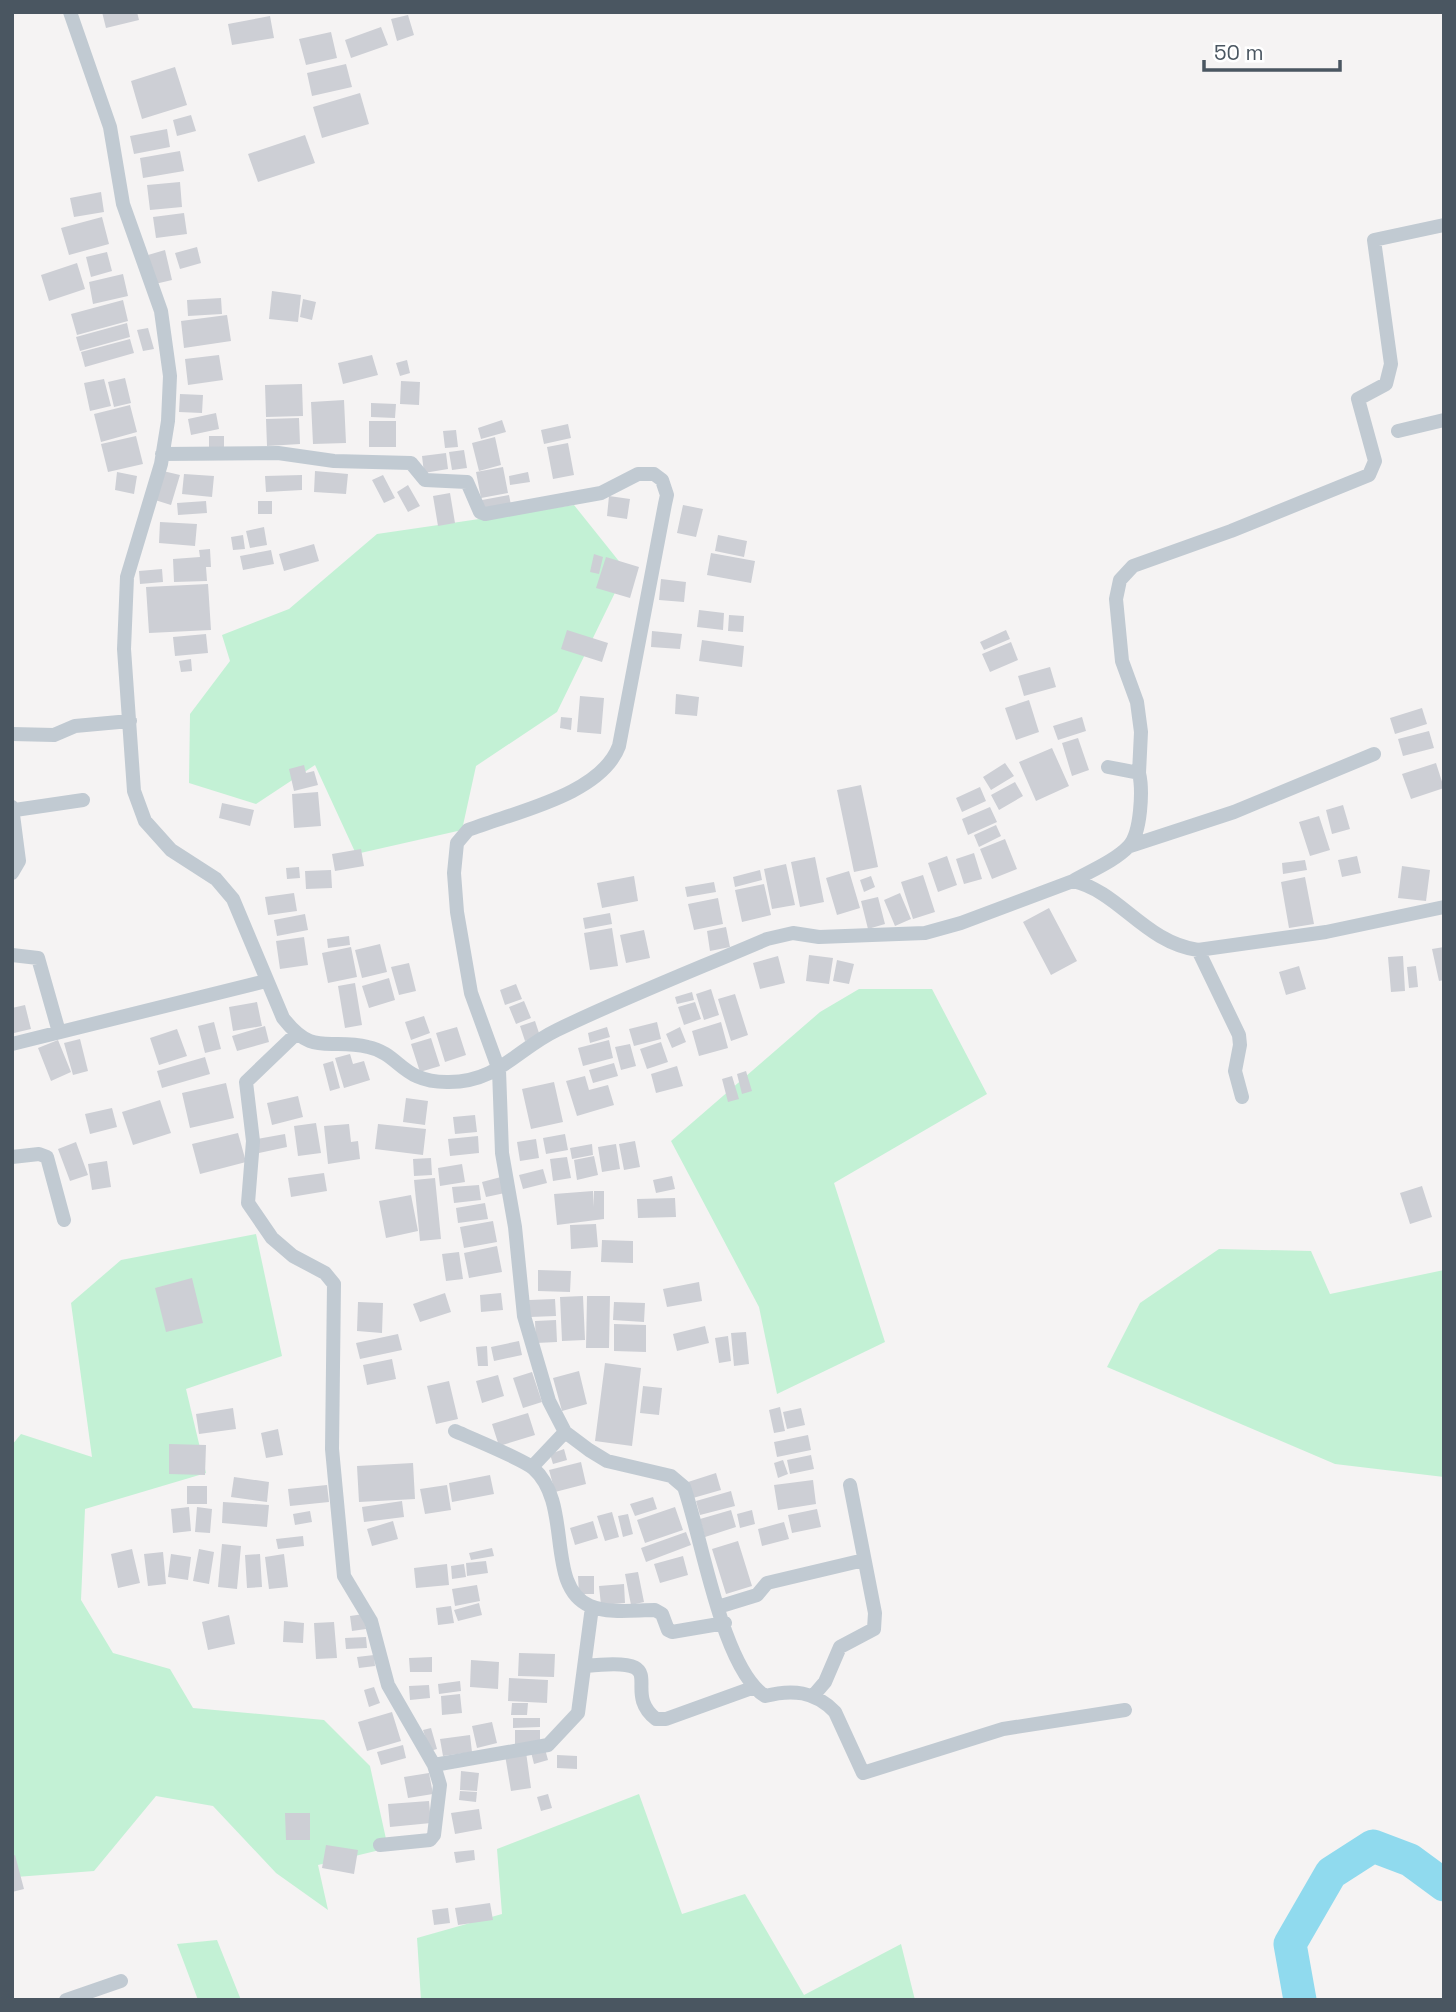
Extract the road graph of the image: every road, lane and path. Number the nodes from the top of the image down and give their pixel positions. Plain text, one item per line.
1 (70, 12) edge
2 (1444, 225) edge
3 (1444, 421) edge
4 (1398, 431) dead end
5 (162, 454) junction
6 (130, 721) junction
7 (12, 734) edge
8 (1374, 754) dead end
9 (1108, 767) dead end
10 (1139, 773) junction
11 (83, 800) dead end
12 (13, 809) edge
13 (1130, 846) junction
14 (12, 873) edge
15 (1073, 881) junction
16 (1444, 907) edge
17 (1198, 950) junction
18 (12, 955) edge
19 (266, 981) junction
20 (58, 1032) junction
21 (296, 1034) junction
22 (12, 1045) edge
23 (499, 1070) junction
24 (1242, 1097) dead end
25 (12, 1157) edge
26 (64, 1220) dead end
27 (455, 1430) dead end
28 (565, 1432) junction
29 (532, 1467) junction
30 (850, 1485) dead end
31 (864, 1560) junction
32 (592, 1607) junction
33 (718, 1607) junction
34 (725, 1623) junction
35 (586, 1667) junction
36 (752, 1688) junction
37 (813, 1696) junction
38 (1125, 1710) dead end
39 (433, 1765) junction
40 (380, 1845) dead end
41 (121, 1981) dead end
42 (66, 2000) edge

1 - 5 street
2 - 10 street
3 - 4 street
5 - 6 street
5 - 23 street
6 - 7 street
6 - 19 street
8 - 13 street
9 - 10 street
10 - 13 street
11 - 12 street
12 - 14 street
13 - 15 street
15 - 17 street
15 - 23 street
16 - 17 street
17 - 24 street
18 - 20 street
19 - 20 street
19 - 21 street
20 - 22 street
21 - 23 street
21 - 39 street
23 - 28 street
25 - 26 street
27 - 29 street
28 - 29 street
28 - 33 street
29 - 32 street
30 - 31 street
31 - 33 street
31 - 37 street
32 - 34 street
32 - 35 street
33 - 34 street
34 - 36 street
35 - 36 street
35 - 39 street
36 - 37 street
37 - 38 street
39 - 40 street
41 - 42 street

